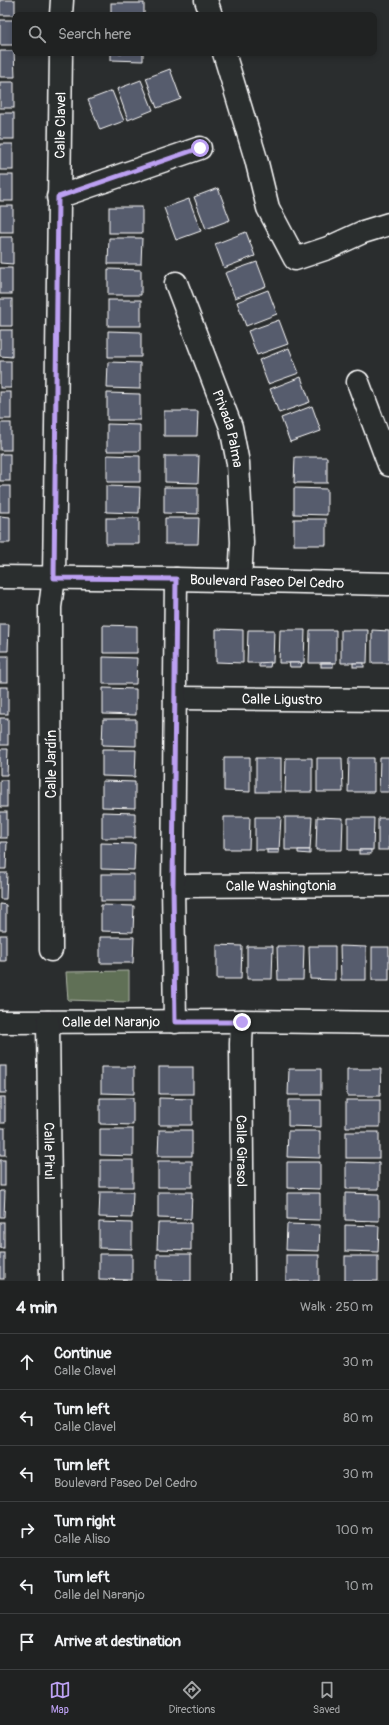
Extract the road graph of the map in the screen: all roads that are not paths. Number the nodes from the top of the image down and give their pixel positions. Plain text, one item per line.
1 (62, 0) edge
2 (206, 0) edge
3 (62, 12) edge
4 (210, 12) edge
5 (61, 56) edge
6 (225, 56) edge
7 (200, 148) dead end
8 (58, 197) junction
9 (389, 224) edge
10 (176, 283) dead end
11 (358, 382) dead end
12 (389, 465) edge
13 (0, 577) edge
14 (54, 578) junction
15 (176, 579) junction
16 (240, 581) junction
17 (389, 584) edge
18 (175, 698) junction
19 (389, 700) edge
20 (389, 885) edge
21 (173, 886) junction
22 (52, 950) dead end
23 (0, 1022) edge
24 (48, 1022) junction
25 (175, 1022) junction
26 (242, 1022) junction
27 (389, 1023) edge
28 (51, 1281) edge
29 (243, 1281) edge

1 - 3 street
2 - 4 street
5 - 8 street, Calle Clavel
6 - 9 street
7 - 8 street
8 - 14 street, Calle Clavel
10 - 16 street, Privada Palma
11 - 12 street
13 - 14 street, Boulevard Paseo Del Cedro
14 - 15 street, Boulevard Paseo Del Cedro
14 - 22 street, Calle Jardín
15 - 16 street, Boulevard Paseo Del Cedro
15 - 18 street
16 - 17 street, Boulevard Paseo Del Cedro
18 - 19 street, Calle Ligustro
18 - 21 street
20 - 21 street, Calle Washingtonia
21 - 25 street
23 - 24 street, Calle del Naranjo
24 - 25 street, Calle del Naranjo
24 - 28 street, Calle Pirul
25 - 26 street, Calle del Naranjo
26 - 27 street, Calle del Naranjo
26 - 29 street, Calle Girasol

